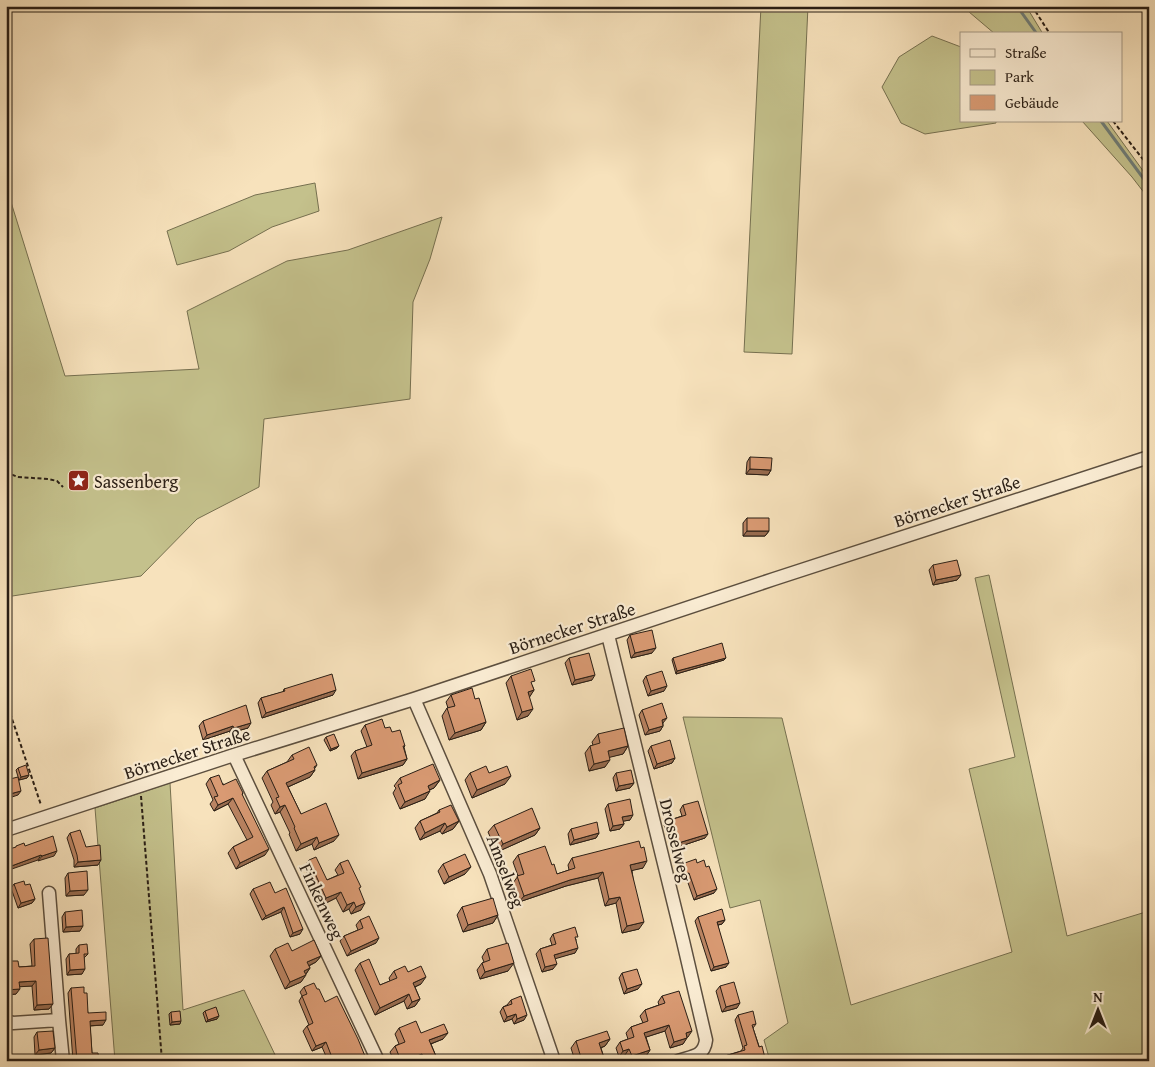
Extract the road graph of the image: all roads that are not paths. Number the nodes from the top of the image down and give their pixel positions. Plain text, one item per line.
1 (1149, 457) edge
2 (608, 635) junction
3 (414, 699) junction
4 (234, 755) junction
5 (6, 830) edge
6 (49, 893) dead end
7 (59, 1020) junction
8 (6, 1022) edge
9 (63, 1061) edge
10 (378, 1061) edge
11 (554, 1061) edge
12 (678, 1061) edge

1 - 2 street, Börnecker Straße
2 - 3 street, Börnecker Straße
2 - 12 street, Drosselweg
3 - 4 street, Börnecker Straße
3 - 11 street, Amselweg
4 - 5 street, Börnecker Straße
4 - 10 street, Finkenweg
6 - 7 street
7 - 8 street
7 - 9 street

